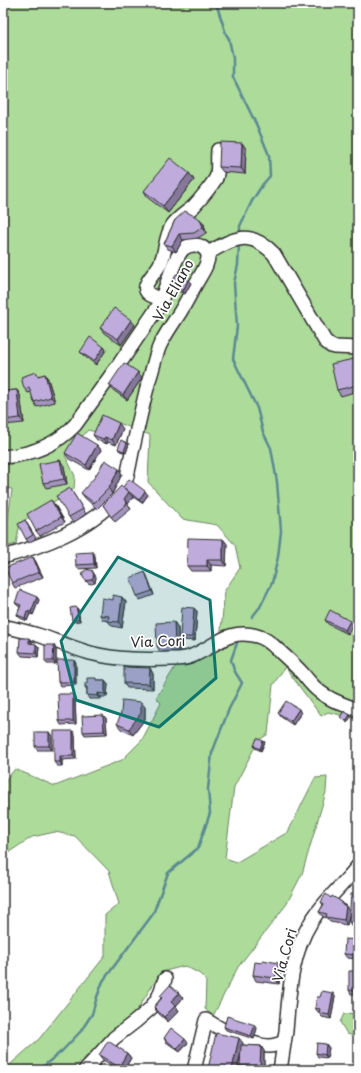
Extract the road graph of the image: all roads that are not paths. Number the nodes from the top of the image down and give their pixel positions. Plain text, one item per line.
1 (218, 150) edge
2 (208, 253) junction
3 (162, 299) junction
4 (358, 348) edge
5 (3, 457) edge
6 (3, 557) edge
7 (3, 626) edge
8 (358, 710) edge
9 (358, 866) edge
10 (165, 979) dead end
11 (284, 1042) junction
12 (85, 1070) edge
13 (194, 1070) edge
14 (280, 1070) edge

1 - 3 street
2 - 3 street, Via Eliano
2 - 4 street
2 - 6 street, Via Eliano
3 - 5 street, Via Eliano
7 - 8 street, Via Cori
9 - 11 street, Via Cori
10 - 12 street
11 - 13 street
11 - 14 street, Via Cori

